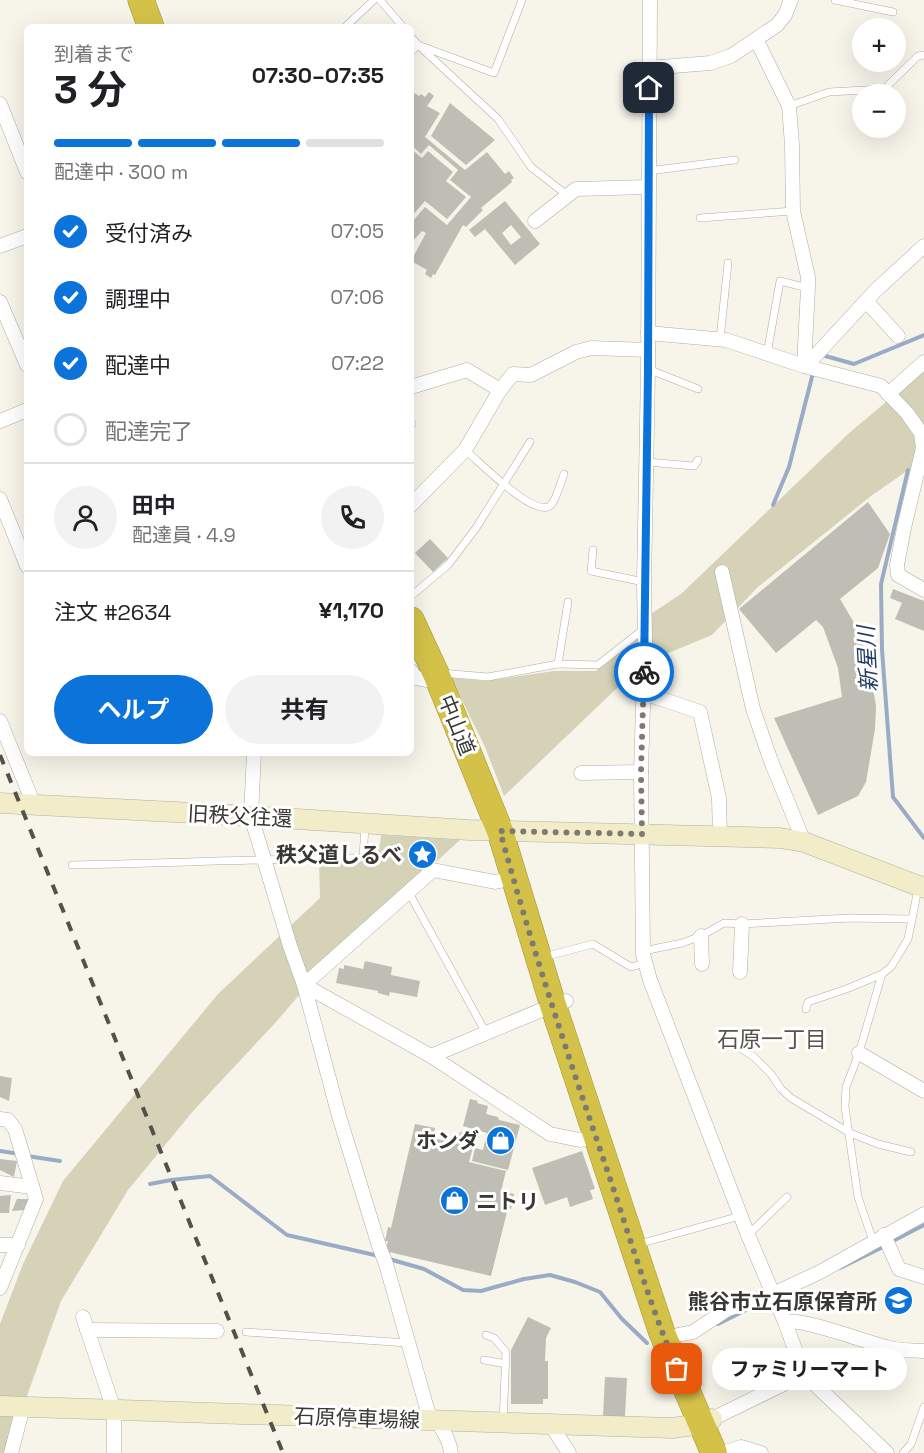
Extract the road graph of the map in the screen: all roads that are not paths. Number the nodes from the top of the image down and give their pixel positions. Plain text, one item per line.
1 (141, 0) edge
2 (374, 0) edge
3 (380, 0) edge
4 (522, 0) edge
5 (650, 0) edge
6 (790, 0) edge
7 (835, 0) edge
8 (893, 12) dead end
9 (150, 24) edge
10 (348, 24) edge
11 (400, 24) edge
12 (756, 39) junction
13 (414, 40) edge
14 (418, 45) junction
15 (414, 49) edge
16 (924, 55) edge
17 (649, 68) junction
18 (0, 104) edge
19 (789, 106) junction
20 (735, 160) dead end
21 (24, 164) edge
22 (648, 171) junction
23 (648, 187) junction
24 (567, 195) junction
25 (793, 211) junction
26 (700, 218) dead end
27 (535, 221) dead end
28 (24, 237) edge
29 (0, 246) edge
30 (921, 253) edge
31 (728, 263) dead end
32 (808, 288) junction
33 (0, 302) edge
34 (867, 302) junction
35 (648, 333) junction
36 (898, 336) dead end
37 (720, 339) junction
38 (648, 350) junction
39 (767, 354) junction
40 (24, 358) edge
41 (924, 362) edge
42 (805, 366) junction
43 (648, 371) junction
44 (414, 386) edge
45 (698, 389) dead end
46 (500, 390) junction
47 (888, 394) junction
48 (24, 411) edge
49 (0, 421) edge
50 (530, 442) dead end
51 (465, 450) junction
52 (698, 460) dead end
53 (646, 462) junction
54 (564, 474) dead end
55 (504, 485) junction
56 (0, 499) edge
57 (414, 502) edge
58 (593, 550) dead end
59 (24, 559) edge
60 (722, 572) dead end
61 (644, 582) junction
62 (924, 590) edge
63 (414, 593) edge
64 (568, 602) dead end
65 (645, 628) junction
66 (414, 629) edge
67 (558, 664) junction
68 (428, 673) edge
69 (644, 693) junction
70 (0, 721) edge
71 (254, 756) edge
72 (641, 772) junction
73 (581, 773) dead end
74 (0, 803) edge
75 (34, 805) junction
76 (251, 816) junction
77 (366, 824) junction
78 (490, 830) junction
79 (642, 834) junction
80 (720, 836) junction
81 (804, 842) junction
82 (264, 859) junction
83 (72, 865) dead end
84 (514, 878) junction
85 (921, 887) edge
86 (408, 891) junction
87 (911, 919) junction
88 (742, 924) junction
89 (701, 936) junction
90 (551, 955) junction
91 (644, 958) junction
92 (702, 964) dead end
93 (740, 972) dead end
94 (882, 974) junction
95 (304, 985) junction
96 (559, 1003) junction
97 (806, 1009) dead end
98 (486, 1033) junction
99 (723, 1044) dead end
100 (859, 1053) junction
101 (431, 1056) junction
102 (924, 1090) edge
103 (0, 1119) edge
104 (850, 1133) junction
105 (596, 1137) junction
106 (910, 1152) dead end
107 (0, 1183) edge
108 (32, 1187) junction
109 (787, 1197) dead end
110 (924, 1214) edge
111 (740, 1216) junction
112 (748, 1235) junction
113 (878, 1238) junction
114 (646, 1242) junction
115 (0, 1245) edge
116 (18, 1245) junction
117 (924, 1277) edge
118 (1, 1282) edge
119 (774, 1298) junction
120 (785, 1322) junction
121 (217, 1331) dead end
122 (246, 1332) dead end
123 (486, 1335) dead end
124 (678, 1335) junction
125 (408, 1343) junction
126 (888, 1348) junction
127 (924, 1351) edge
128 (484, 1360) dead end
129 (506, 1364) junction
130 (804, 1374) junction
131 (878, 1382) dead end
132 (0, 1406) edge
133 (23, 1407) junction
134 (924, 1407) edge
135 (114, 1410) junction
136 (435, 1420) junction
137 (706, 1422) junction
138 (503, 1423) junction
139 (552, 1425) junction
140 (453, 1451) edge
141 (724, 1452) edge
142 (11, 1453) edge
143 (114, 1453) edge
144 (569, 1453) edge
145 (761, 1453) edge
146 (887, 1453) edge
147 (903, 1453) edge

1 - 9 highway
2 - 10 lane
3 - 11 lane
4 - 14 lane
5 - 17 street
6 - 12 street
7 - 8 lane
12 - 17 street
12 - 19 street
13 - 14 lane
14 - 15 lane
14 - 24 lane
16 - 19 lane
17 - 22 street
18 - 21 street
19 - 25 street
20 - 22 lane
22 - 23 street
23 - 24 street
23 - 35 street
24 - 27 street
25 - 26 lane
25 - 32 street
28 - 29 street
30 - 34 street
31 - 37 lane
32 - 39 lane
32 - 42 street
33 - 40 street
34 - 36 street
34 - 42 street
35 - 37 street
35 - 38 street
37 - 39 street
38 - 43 street
38 - 46 street
39 - 42 street
41 - 47 street
42 - 47 street
43 - 45 lane
43 - 53 street
44 - 46 street
46 - 51 street
47 - 62 street
48 - 49 street
50 - 55 lane
51 - 55 lane
51 - 57 street
52 - 53 lane
53 - 61 street
54 - 55 lane
55 - 63 lane
56 - 59 street
58 - 61 lane
60 - 81 street
61 - 65 street
64 - 67 lane
65 - 67 lane
65 - 69 street
66 - 68 highway, 中山道
67 - 68 lane
68 - 78 highway, 中山道
69 - 72 street
69 - 80 street
70 - 75 street
71 - 76 street
72 - 73 street
72 - 79 street
74 - 75 street, 旧秩父往還
75 - 76 street, 旧秩父往還
76 - 77 street, 旧秩父往還
76 - 82 street
77 - 78 street, 旧秩父往還
77 - 82 lane
78 - 79 street, 旧秩父往還
78 - 84 highway, 中山道
78 - 90 highway, 中山道
79 - 80 street, 旧秩父往還
79 - 91 street
80 - 81 street, 旧秩父往還
81 - 85 street, 旧秩父往還
82 - 83 lane
82 - 95 street
84 - 86 street
84 - 96 highway, 中山道
85 - 87 lane
86 - 95 street
86 - 98 lane
87 - 88 lane
87 - 94 lane
88 - 89 lane
88 - 93 street
89 - 91 lane
89 - 92 street
90 - 91 lane
90 - 96 highway, 中山道
91 - 111 street
94 - 97 lane
94 - 100 lane
95 - 101 street
95 - 125 street
96 - 98 street
96 - 105 highway, 中山道
96 - 114 highway, 中山道
98 - 101 street
99 - 104 lane
100 - 102 street
100 - 104 lane
101 - 105 street
103 - 108 street
104 - 106 lane
104 - 113 lane
105 - 137 highway, 中山道
107 - 108 street
108 - 116 street
109 - 112 lane
110 - 113 street
111 - 112 street
111 - 114 lane
112 - 119 street
113 - 117 street
113 - 119 street
114 - 124 highway, 中山道
115 - 116 street
116 - 118 street
119 - 120 street
119 - 124 street
120 - 126 street
120 - 130 street
121 - 135 street
122 - 125 lane
123 - 129 lane
124 - 137 highway, 中山道
125 - 136 street
126 - 127 street
126 - 131 lane
128 - 129 lane
129 - 138 lane
130 - 137 street
130 - 146 street
132 - 133 street, 石原停車場線
133 - 135 street, 石原停車場線
133 - 142 street
134 - 147 lane
135 - 136 street, 石原停車場線
135 - 143 street
136 - 138 street, 石原停車場線
136 - 140 street
137 - 139 street, 石原停車場線
137 - 141 highway, 中山道
138 - 139 street, 石原停車場線
139 - 144 street
141 - 145 street

